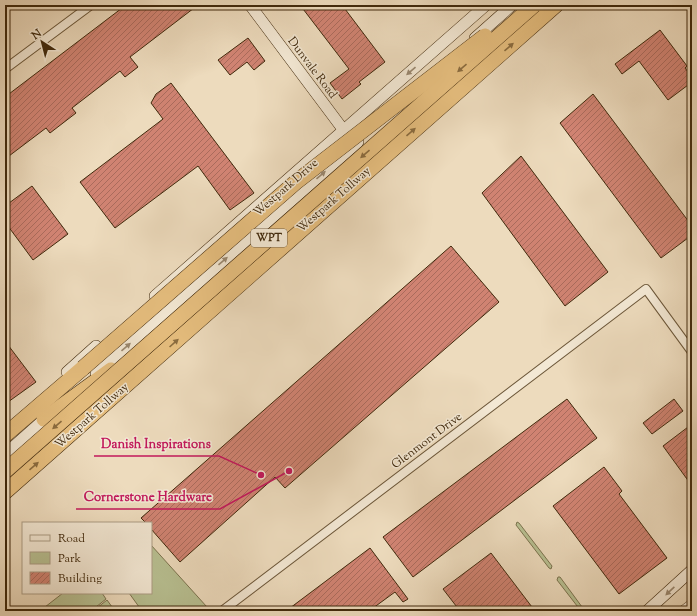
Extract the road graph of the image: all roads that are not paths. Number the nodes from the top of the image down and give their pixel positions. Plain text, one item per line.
1 (91, 5) edge
2 (250, 5) edge
3 (512, 5) edge
4 (526, 5) edge
5 (534, 5) edge
6 (556, 5) edge
7 (483, 6) edge
8 (5, 69) edge
9 (344, 131) junction
10 (355, 145) junction
11 (287, 241) junction
12 (692, 352) edge
13 (44, 419) junction
14 (5, 426) edge
15 (5, 435) edge
16 (5, 454) edge
17 (5, 471) edge
18 (5, 492) edge
19 (692, 570) edge
20 (692, 605) edge
21 (222, 611) edge
22 (647, 611) edge
23 (684, 611) edge

1 - 8 street
2 - 9 main road, Dunvale Road
3 - 10 main road, Westpark Drive
4 - 15 highway, bridge
5 -> 17 highway, Westpark Tollway / WPT, bridge
11 -> 6 highway, Westpark Tollway / WPT
7 -> 9 main road, Westpark Drive
9 - 10 main road, Dunvale Road
9 - 14 main road, Westpark Drive
13 -> 10 main road, Westpark Drive
11 - 13 highway
18 -> 11 highway, Westpark Tollway / WPT
12 - 21 street, Glenmont Drive
13 - 16 main road, Westpark Drive
19 -> 22 main road
20 - 23 main road

